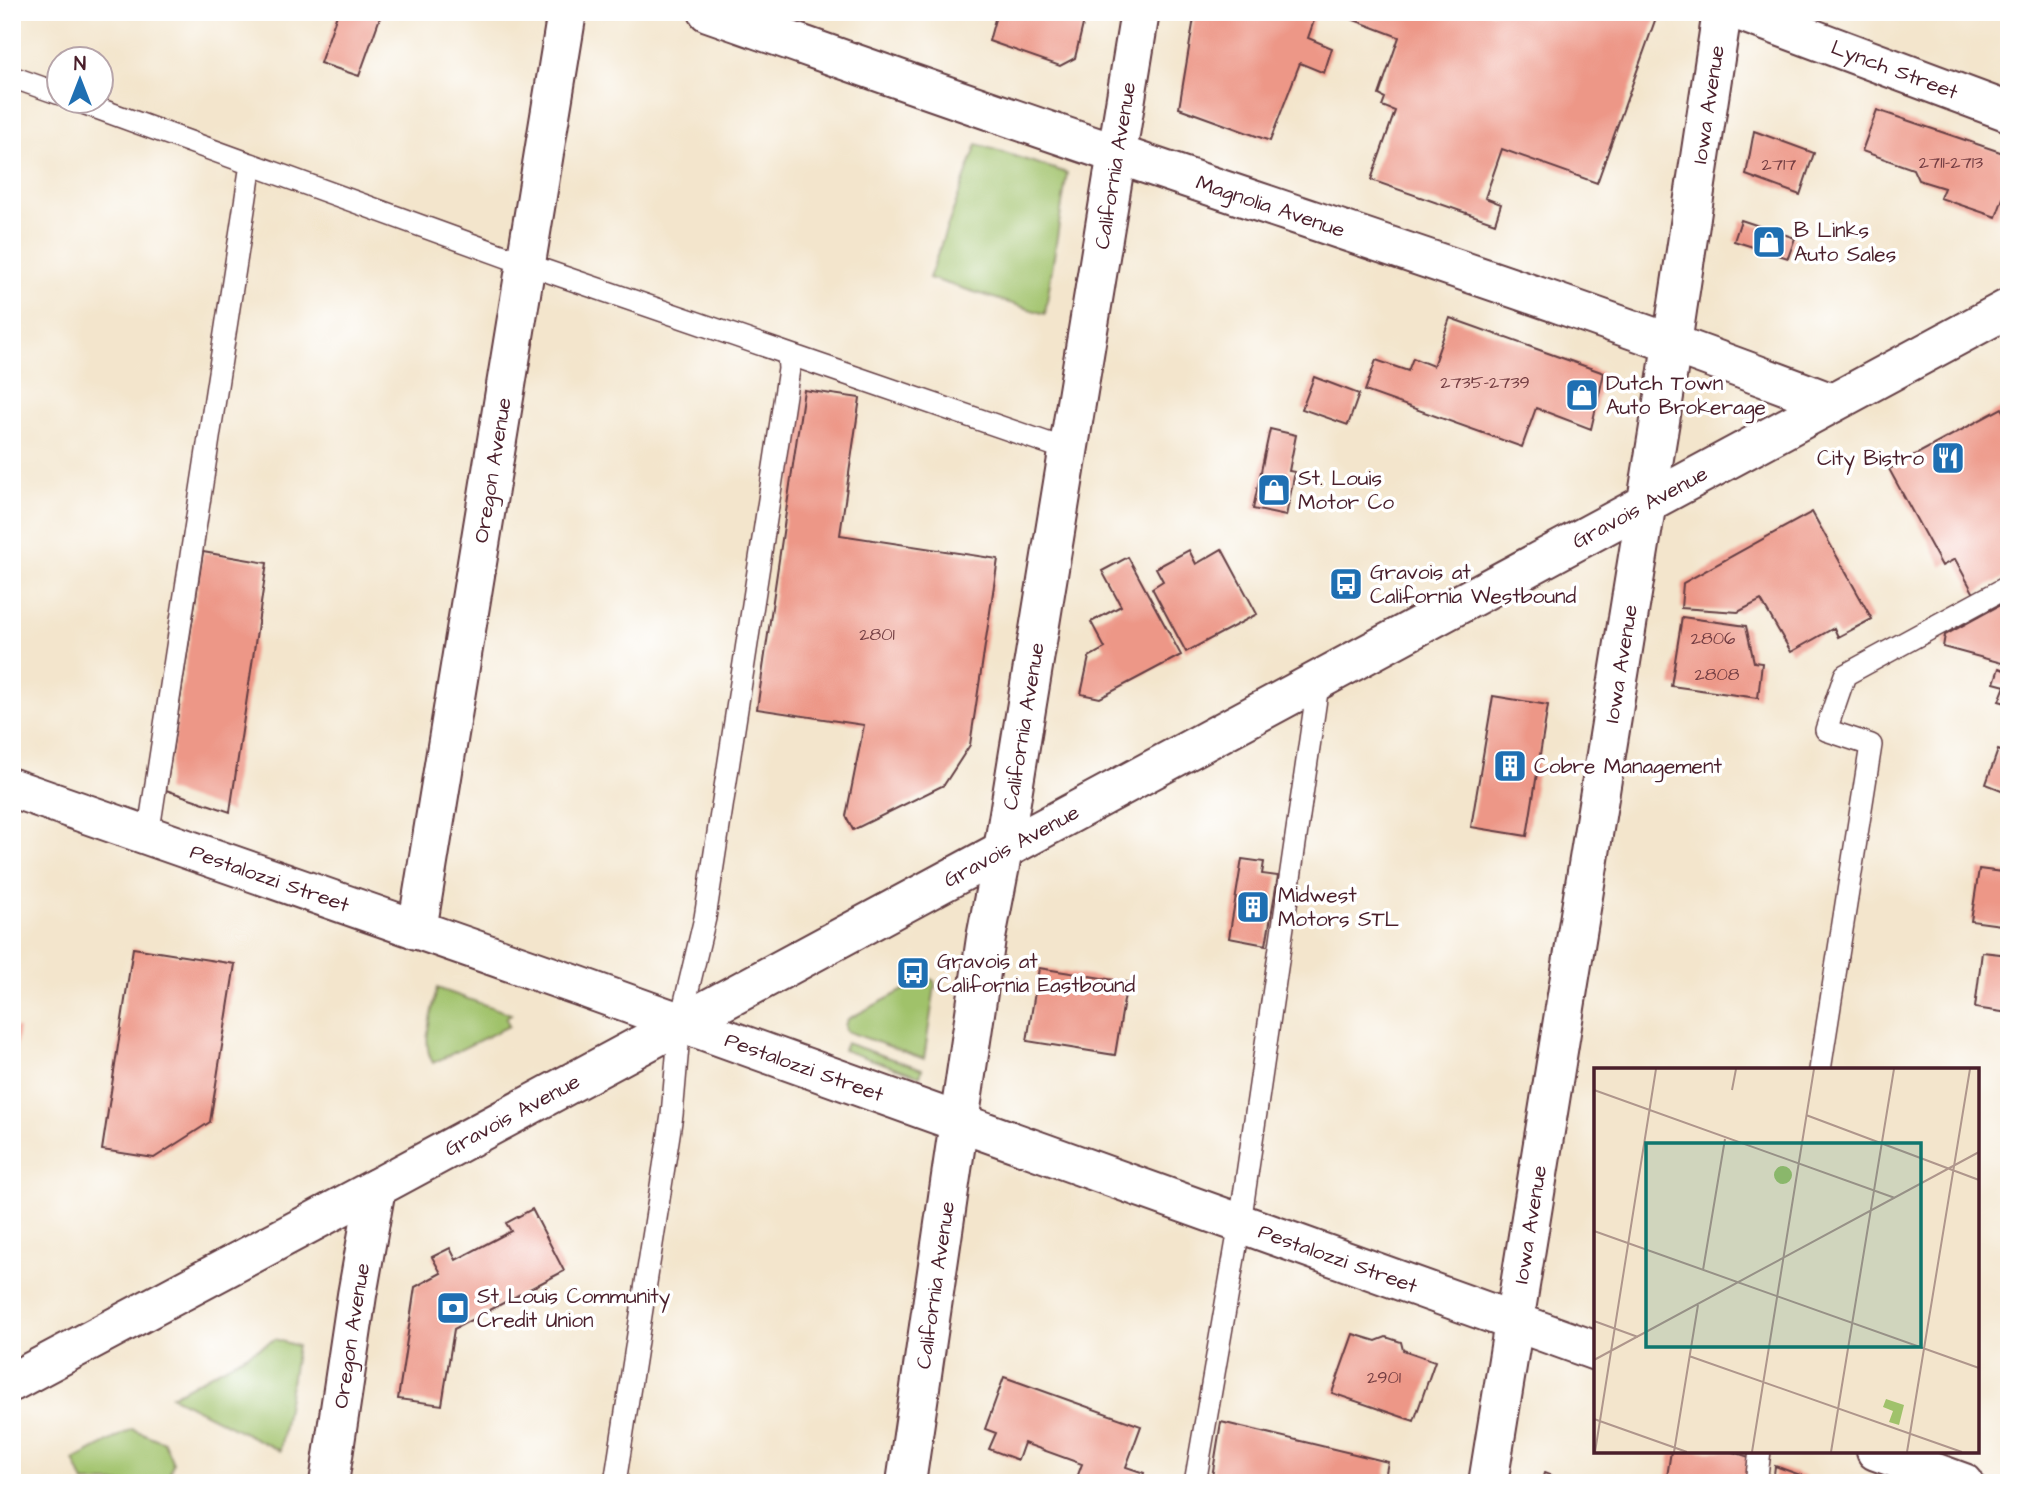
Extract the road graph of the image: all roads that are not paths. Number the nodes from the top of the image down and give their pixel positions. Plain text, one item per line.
1 (567, 12) edge
2 (708, 12) edge
3 (1140, 12) edge
4 (1722, 12) edge
5 (1741, 12) edge
6 (12, 77) edge
7 (46, 89) edge
8 (2009, 112) edge
9 (116, 115) edge
10 (1117, 154) junction
11 (251, 164) junction
12 (526, 264) junction
13 (2009, 308) edge
14 (1672, 344) junction
15 (788, 354) junction
16 (1832, 403) junction
17 (1068, 450) junction
18 (1646, 503) junction
19 (2009, 586) edge
20 (1320, 678) junction
21 (12, 788) edge
22 (148, 836) junction
23 (1003, 850) junction
24 (417, 930) junction
25 (680, 1023) junction
26 (1820, 1068) edge
27 (958, 1123) junction
28 (376, 1188) junction
29 (1240, 1223) junction
30 (1515, 1322) junction
31 (1594, 1350) edge
32 (12, 1382) edge
33 (1760, 1453) edge
34 (1882, 1453) edge
35 (329, 1483) edge
36 (615, 1483) edge
37 (906, 1483) edge
38 (1195, 1483) edge
39 (1488, 1483) edge
40 (1756, 1483) edge
41 (1964, 1483) edge

1 - 12 street, Oregon Avenue
2 - 10 street, Magnolia Avenue
3 - 10 street, California Avenue
4 - 14 street, Iowa Avenue
5 - 8 street, Lynch Street
6 - 7 lane
9 - 11 lane
10 - 14 street, Magnolia Avenue
10 - 17 street, California Avenue
11 - 12 lane
11 - 22 lane
12 - 15 lane
12 - 24 street, Oregon Avenue
13 - 16 street, Gravois Avenue
14 - 16 street, Magnolia Avenue
14 - 18 street, Iowa Avenue
15 - 17 lane
15 - 25 lane
16 - 18 street, Gravois Avenue
17 - 23 street, California Avenue
18 - 20 street, Gravois Avenue
18 - 30 street, Iowa Avenue
19 - 26 lane
20 - 23 street, Gravois Avenue
20 - 29 lane
21 - 22 street, Pestalozzi Street
22 - 24 street, Pestalozzi Street
23 - 25 street, Gravois Avenue
23 - 27 street, California Avenue
24 - 25 street, Pestalozzi Street
25 - 27 street, Pestalozzi Street
25 - 28 street, Gravois Avenue
25 - 36 lane
27 - 29 street, Pestalozzi Street
27 - 37 street, California Avenue
28 - 32 street, Gravois Avenue
28 - 35 street, Oregon Avenue
29 - 30 street, Pestalozzi Street
29 - 38 lane
30 - 31 street, Pestalozzi Street
30 - 39 street, Iowa Avenue
33 - 40 lane
34 - 41 street

